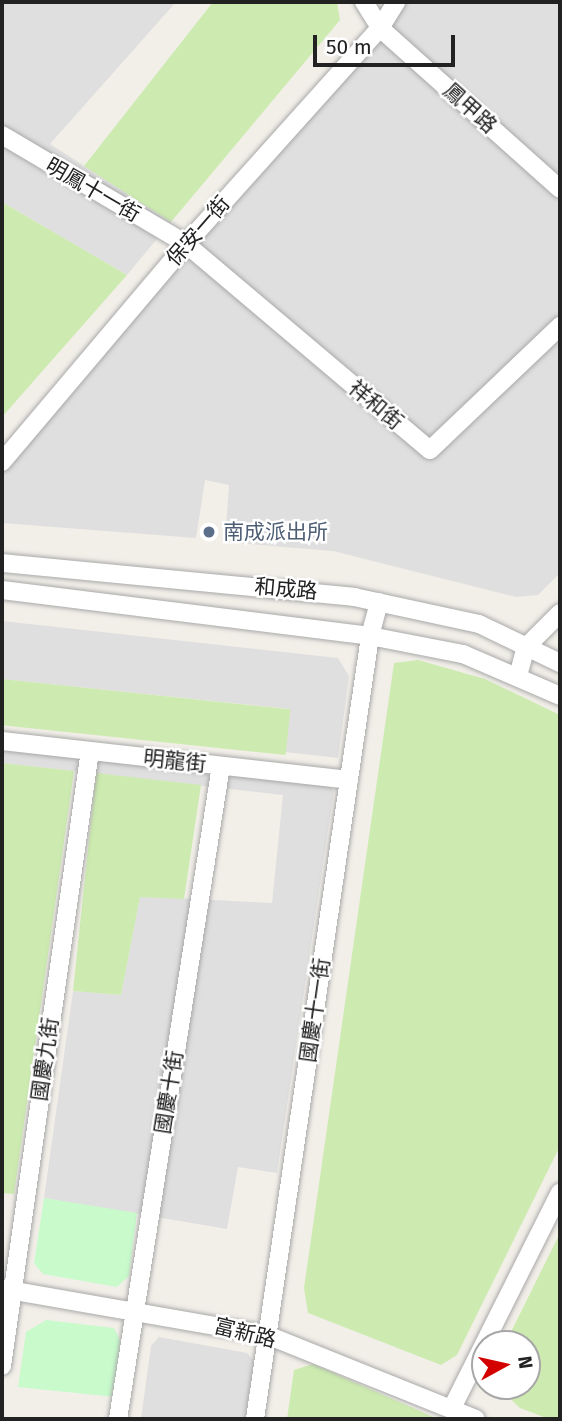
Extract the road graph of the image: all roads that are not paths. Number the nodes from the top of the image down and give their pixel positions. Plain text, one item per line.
1 (364, 2) edge
2 (396, 2) edge
3 (380, 28) junction
4 (2, 135) edge
5 (560, 189) edge
6 (186, 244) junction
7 (560, 326) edge
8 (2, 462) edge
9 (2, 563) edge
10 (2, 590) edge
11 (379, 602) junction
12 (560, 613) edge
13 (370, 636) junction
14 (526, 646) junction
15 (560, 663) edge
16 (518, 676) junction
17 (560, 696) edge
18 (2, 741) edge
19 (90, 751) junction
20 (221, 765) junction
21 (349, 780) junction
22 (560, 1192) edge
23 (7, 1290) edge
24 (134, 1309) junction
25 (267, 1335) junction
26 (2, 1366) edge
27 (452, 1408) junction
28 (118, 1419) edge
29 (255, 1419) edge
30 (476, 1419) edge

1 - 3 street, 鳳甲路
2 - 3 street, 保安一街
3 - 5 street, 鳳甲路
3 - 6 street, 保安一街
4 - 6 street, 明鳳十一街
6 - 7 street, 祥和街
6 - 8 street, 保安一街
9 - 11 street, 和成路
10 - 13 street, 和成路
11 - 13 street, 國慶十一街
11 - 14 street, 和成路
12 - 14 street
13 - 16 street, 和成路
13 - 21 street, 國慶十一街
14 - 15 street, 和成路
14 - 16 street
16 - 17 street, 和成路
18 - 19 street, 明龍街
19 - 20 street, 明龍街
19 - 23 street, 國慶九街
20 - 21 street, 明龍街
20 - 24 street, 國慶十街
21 - 25 street, 國慶十一街
22 - 27 street
23 - 24 street, 富新路
23 - 26 street, 國慶九街
24 - 25 street, 富新路
24 - 28 street, 國慶十街
25 - 27 street, 富新路
25 - 29 street, 國慶十一街
27 - 30 street, 富新路

